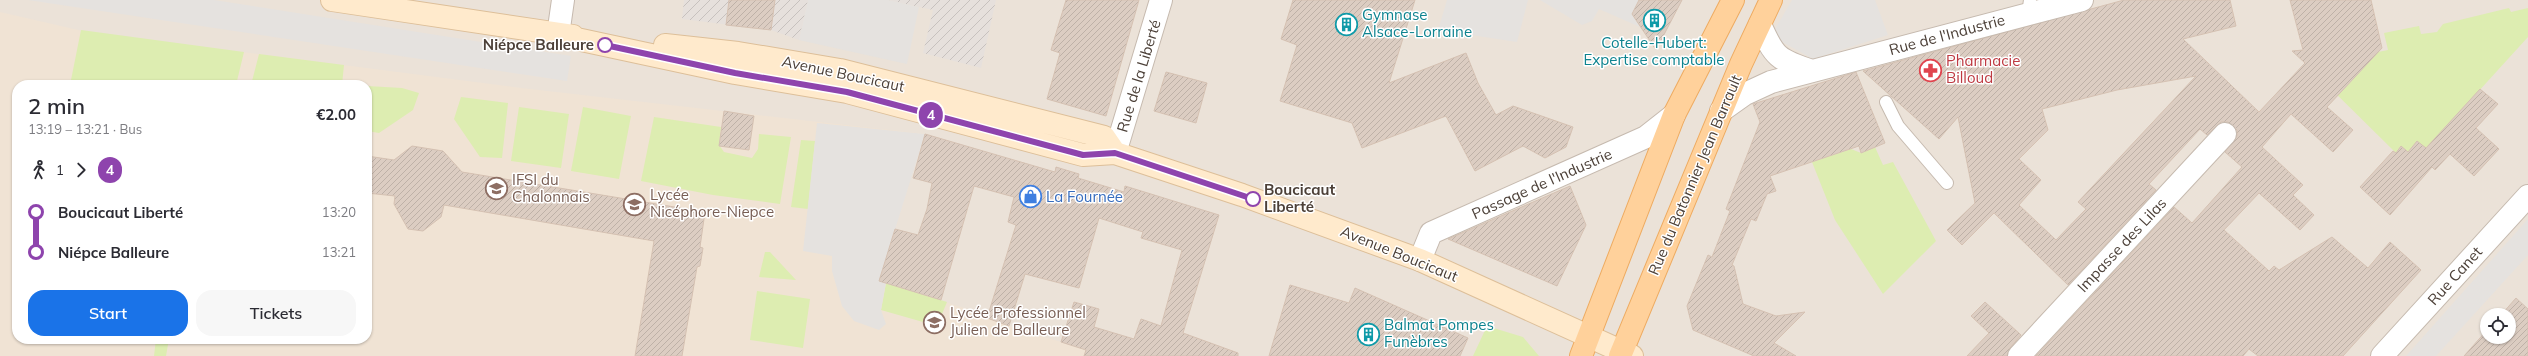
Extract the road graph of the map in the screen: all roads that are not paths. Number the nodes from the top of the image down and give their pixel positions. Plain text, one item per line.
1 (332, 0) edge
2 (563, 0) edge
3 (1162, 0) edge
4 (1733, 0) edge
5 (1771, 0) edge
6 (2082, 0) edge
7 (2029, 7) edge
8 (1760, 24) junction
9 (558, 35) junction
10 (1812, 71) junction
11 (1886, 102) dead end
12 (1721, 111) junction
13 (1674, 115) junction
14 (2225, 134) dead end
15 (1115, 153) junction
16 (1946, 183) dead end
17 (2528, 196) edge
18 (1420, 260) junction
19 (1585, 347) edge
20 (1624, 355) edge
21 (2019, 356) edge
22 (2382, 356) edge

1 - 9 main road, Avenue Boucicaut
2 - 9 street
3 - 15 street, Rue de la Liberté
4 - 13 main road
5 - 8 main road, Rue du Batonnier Jean Barrault
6 - 7 street, Rue de l'Industrie
7 - 10 street, Rue de l'Industrie
8 - 10 street
8 - 12 main road, Rue du Batonnier Jean Barrault
9 - 15 main road, Avenue Boucicaut
10 - 12 street, Rue de l'Industrie
11 - 16 lane
12 - 20 main road, Rue du Batonnier Jean Barrault
13 - 18 street, Passage de l'Industrie
13 - 19 main road
14 - 21 street, Impasse des Lilas
15 - 18 main road, Avenue Boucicaut
17 - 22 street, Rue Canet
18 - 19 main road, Avenue Boucicaut
19 - 20 main road, Avenue Boucicaut

